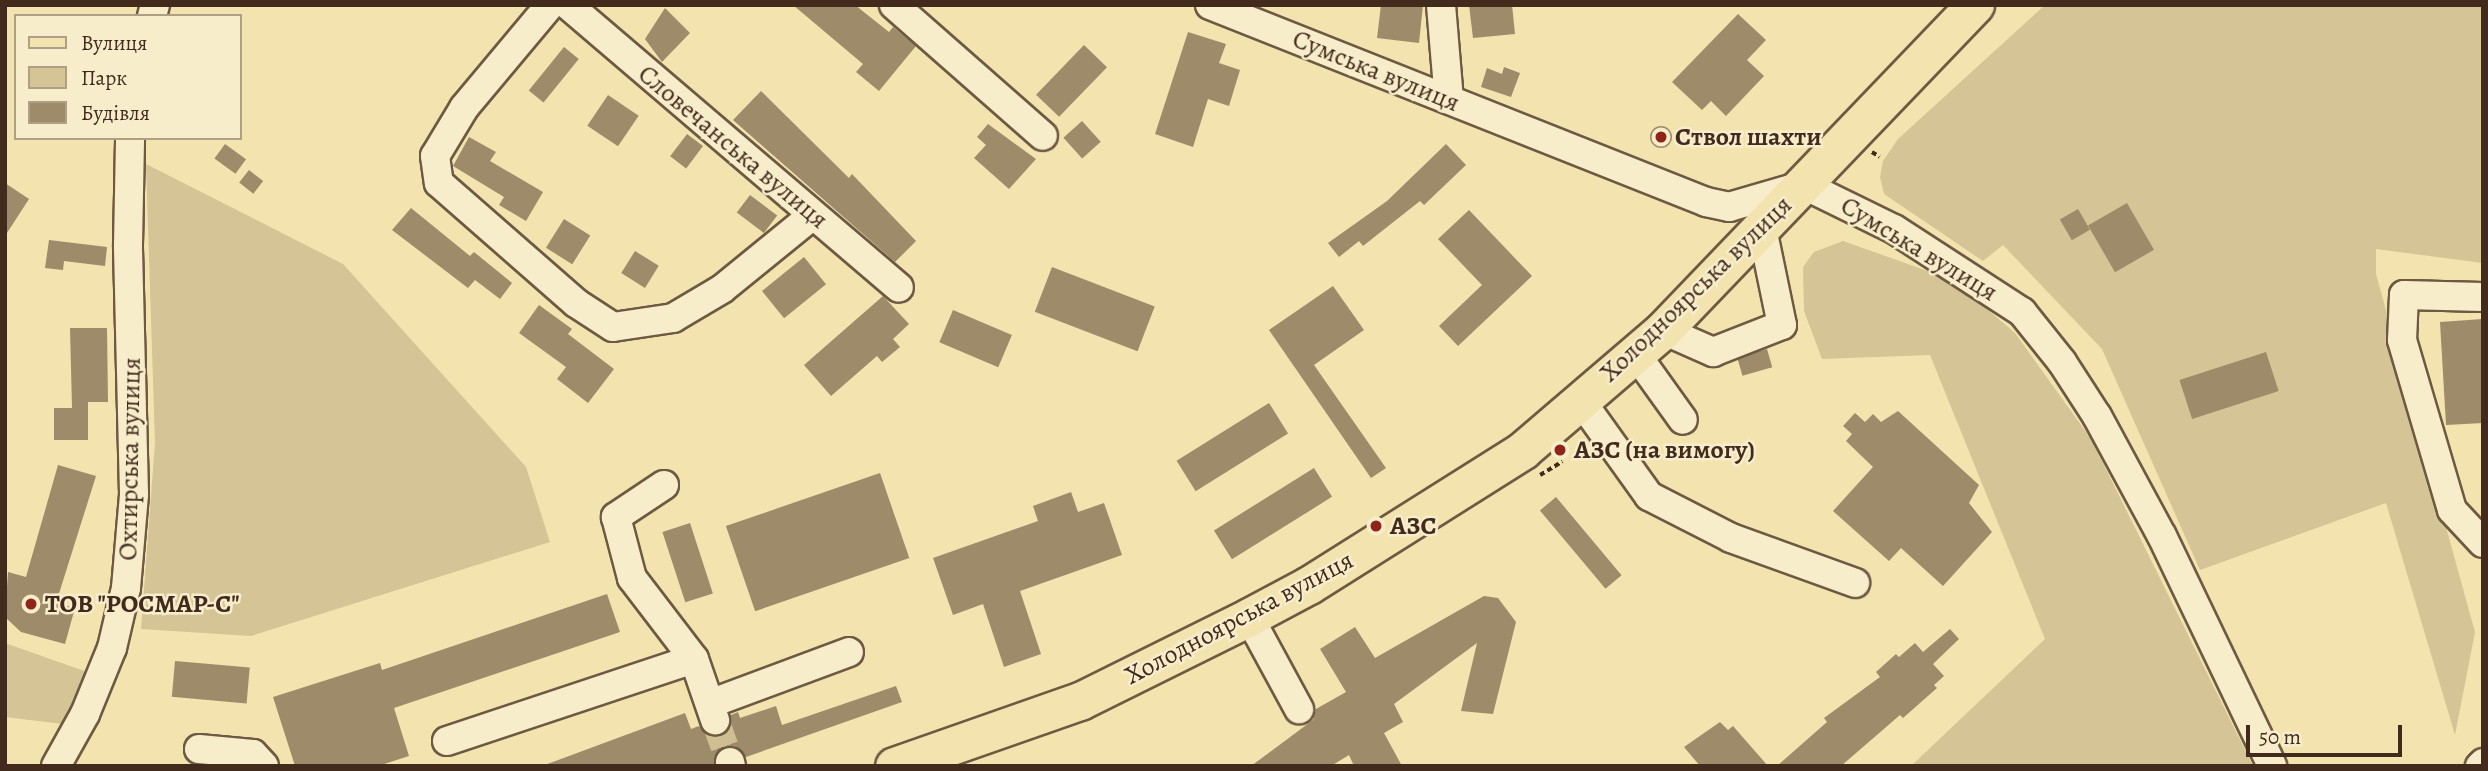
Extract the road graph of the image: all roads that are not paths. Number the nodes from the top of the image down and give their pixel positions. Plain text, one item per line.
1 (550, 5) edge
2 (568, 5) edge
3 (894, 5) edge
4 (1441, 5) edge
5 (1975, 5) edge
6 (1225, 8) edge
7 (1448, 100) junction
8 (1043, 135) dead end
9 (131, 140) edge
10 (1804, 185) junction
11 (813, 215) junction
12 (1760, 224) junction
13 (899, 288) dead end
14 (2483, 297) edge
15 (1663, 330) junction
16 (1635, 353) junction
17 (1581, 401) junction
18 (1684, 420) dead end
19 (664, 485) dead end
20 (2483, 543) edge
21 (1855, 583) dead end
22 (1249, 617) junction
23 (849, 652) dead end
24 (694, 659) junction
25 (1299, 709) dead end
26 (447, 741) dead end
27 (199, 749) dead end
28 (56, 766) edge
29 (264, 766) edge
30 (894, 766) edge
31 (2272, 766) edge

1 - 11 street
2 - 11 street, Словечанська вулиця
3 - 8 street
4 - 7 street
5 - 10 main road, Холодноярська вулиця
6 - 7 street, Сумська вулиця
7 - 10 street, Сумська вулиця
9 - 28 street, Охтирська вулиця
10 - 12 main road, Холодноярська вулиця
10 - 31 street, Сумська вулиця
11 - 13 street, Словечанська вулиця
12 - 15 main road, Холодноярська вулиця
12 - 15 street
14 - 20 street
15 - 16 main road, Холодноярська вулиця
16 - 17 main road, Холодноярська вулиця
16 - 18 street
17 - 21 street
17 - 22 main road, Холодноярська вулиця
19 - 24 street
22 - 25 street
22 - 30 main road, Холодноярська вулиця
23 - 24 street
24 - 26 street
27 - 29 street

